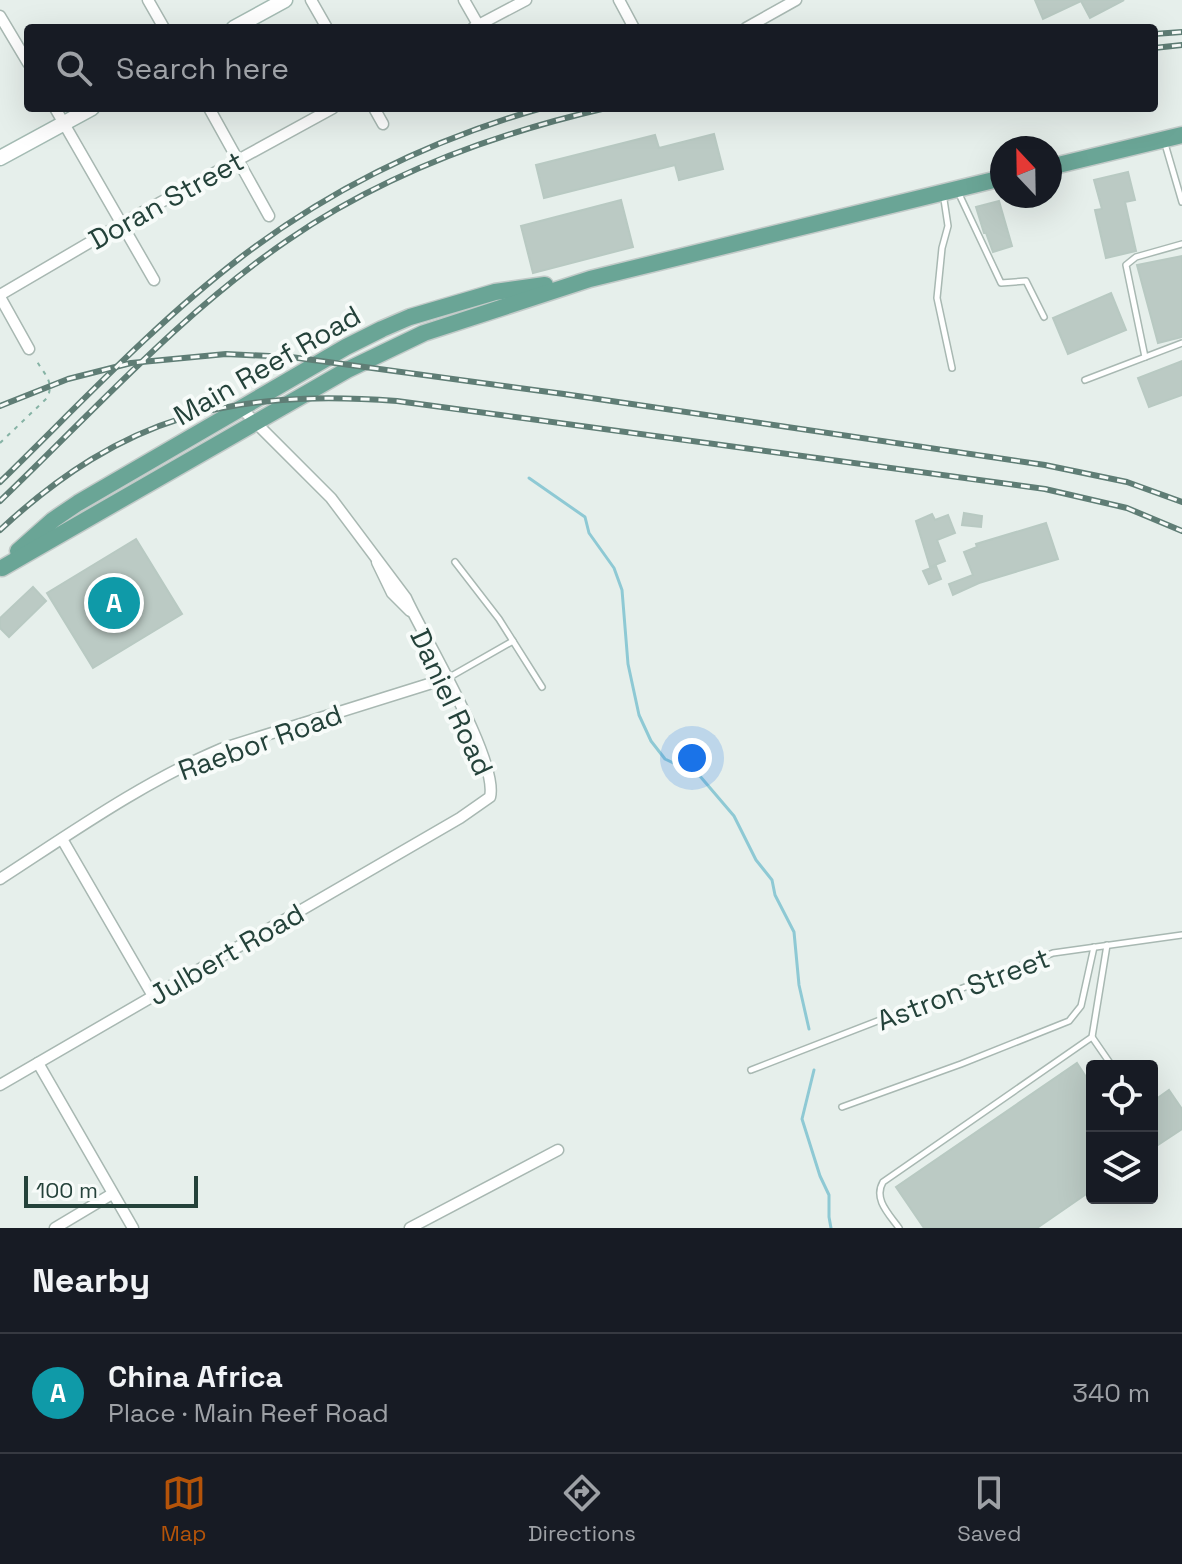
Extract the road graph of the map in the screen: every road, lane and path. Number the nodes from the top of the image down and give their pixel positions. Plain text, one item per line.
1 (148, 0) edge
2 (285, 0) edge
3 (311, 0) edge
4 (464, 0) edge
5 (526, 0) edge
6 (619, 0) edge
7 (796, 0) edge
8 (778, 4) edge
9 (0, 16) edge
10 (162, 24) edge
11 (241, 24) edge
12 (325, 24) edge
13 (476, 24) edge
14 (482, 24) edge
15 (632, 24) edge
16 (751, 24) edge
17 (24, 56) edge
18 (57, 112) edge
19 (85, 112) edge
20 (211, 112) edge
21 (326, 112) edge
22 (376, 112) edge
23 (64, 124) junction
24 (383, 124) dead end
25 (1182, 135) edge
26 (1163, 139) junction
27 (0, 158) edge
28 (237, 160) junction
29 (1062, 164) edge
30 (990, 181) edge
31 (950, 191) junction
32 (1182, 202) edge
33 (269, 216) dead end
34 (121, 224) junction
35 (1182, 244) edge
36 (590, 279) junction
37 (154, 280) dead end
38 (0, 296) edge
39 (1044, 317) dead end
40 (1182, 343) edge
41 (29, 349) joint
42 (1145, 357) junction
43 (952, 368) dead end
44 (303, 374) junction
45 (1085, 380) dead end
46 (315, 388) junction
47 (242, 409) junction
48 (255, 422) junction
49 (0, 443) edge
50 (455, 562) dead end
51 (1, 569) edge
52 (513, 641) junction
53 (448, 678) junction
54 (542, 687) dead end
55 (62, 839) junction
56 (414, 845) joint
57 (0, 879) edge
58 (1182, 935) edge
59 (1107, 945) junction
60 (1094, 947) junction
61 (153, 996) junction
62 (1092, 1037) junction
63 (1108, 1060) edge
64 (38, 1063) junction
65 (751, 1070) dead end
66 (0, 1085) edge
67 (842, 1107) dead end
68 (558, 1150) dead end
69 (112, 1194) junction
70 (55, 1228) edge
71 (133, 1228) edge
72 (410, 1228) edge
73 (899, 1228) edge

1 - 10 street
2 - 11 main road
3 - 12 street
4 - 13 street
5 - 14 street
6 - 15 street
7 - 8 street
8 - 16 street
9 - 17 street
18 - 23 street
19 - 23 main road
20 - 28 street
21 - 28 street, Doran Street
22 - 24 street
23 - 27 main road
23 - 34 street
25 - 26 main road
26 - 29 main road
26 - 32 lane
28 - 33 street
28 - 34 street, Doran Street
30 - 31 main road, Main Reef Road
31 - 36 main road, Main Reef Road
31 - 39 lane
31 - 43 lane
34 - 37 street
34 - 38 street, Doran Street
35 - 42 lane
36 - 44 main road, Main Reef Road
36 - 46 main road, Main Reef Road
38 - 41 street
40 - 42 lane
41 - 49 path
42 - 45 lane
44 - 46 main road
44 - 47 main road, Main Reef Road
46 - 48 main road, Main Reef Road
47 - 48 street, Daniel Road
47 - 51 main road, Main Reef Road
48 - 51 main road, Main Reef Road
48 - 53 street, Daniel Road
50 - 52 lane
52 - 53 lane
52 - 54 lane
53 - 55 street, Raebor Road
53 - 56 street, Daniel Road
55 - 57 street, Raebor Road
55 - 61 street
56 - 61 street, Julbert Road
58 - 59 lane, Astron Street
59 - 60 lane, Astron Street
59 - 62 lane
60 - 65 lane, Astron Street
60 - 67 lane
61 - 64 street, Julbert Road
62 - 63 lane
62 - 73 lane
64 - 66 street, Julbert Road
64 - 69 street
68 - 72 street
69 - 70 street
69 - 71 street

